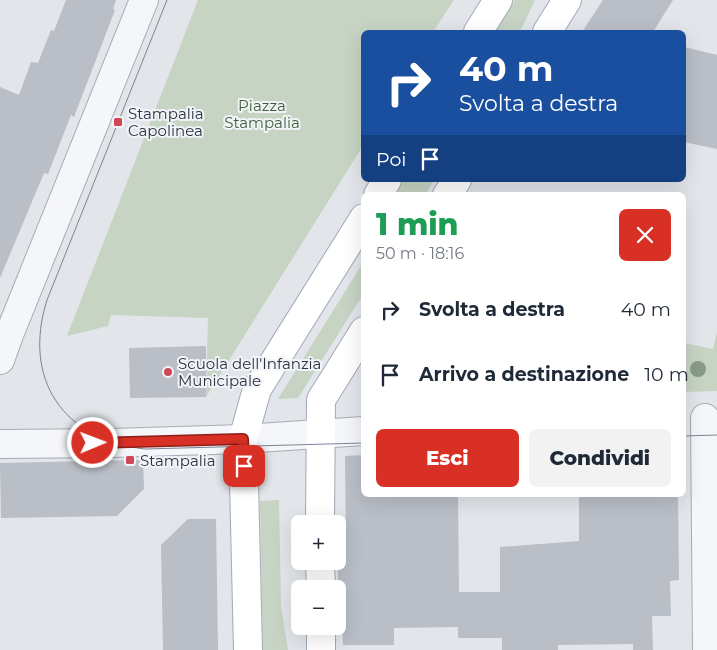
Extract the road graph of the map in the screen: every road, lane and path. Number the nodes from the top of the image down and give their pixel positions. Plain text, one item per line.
1 (144, 0) edge
2 (498, 0) edge
3 (567, 0) edge
4 (479, 30) edge
5 (549, 30) edge
6 (361, 223) edge
7 (361, 336) edge
8 (0, 360) edge
9 (702, 418) edge
10 (361, 431) edge
11 (320, 433) junction
12 (243, 439) junction
13 (0, 444) edge
14 (320, 515) edge
15 (320, 635) edge
16 (248, 650) edge
17 (321, 650) edge
18 (707, 650) edge

1 - 8 street
2 - 4 main road
3 - 5 main road
6 - 12 main road
7 - 11 main road
9 - 18 street
10 - 11 street
11 - 12 street
11 - 14 main road
12 - 13 street
12 - 16 main road
15 - 17 main road

